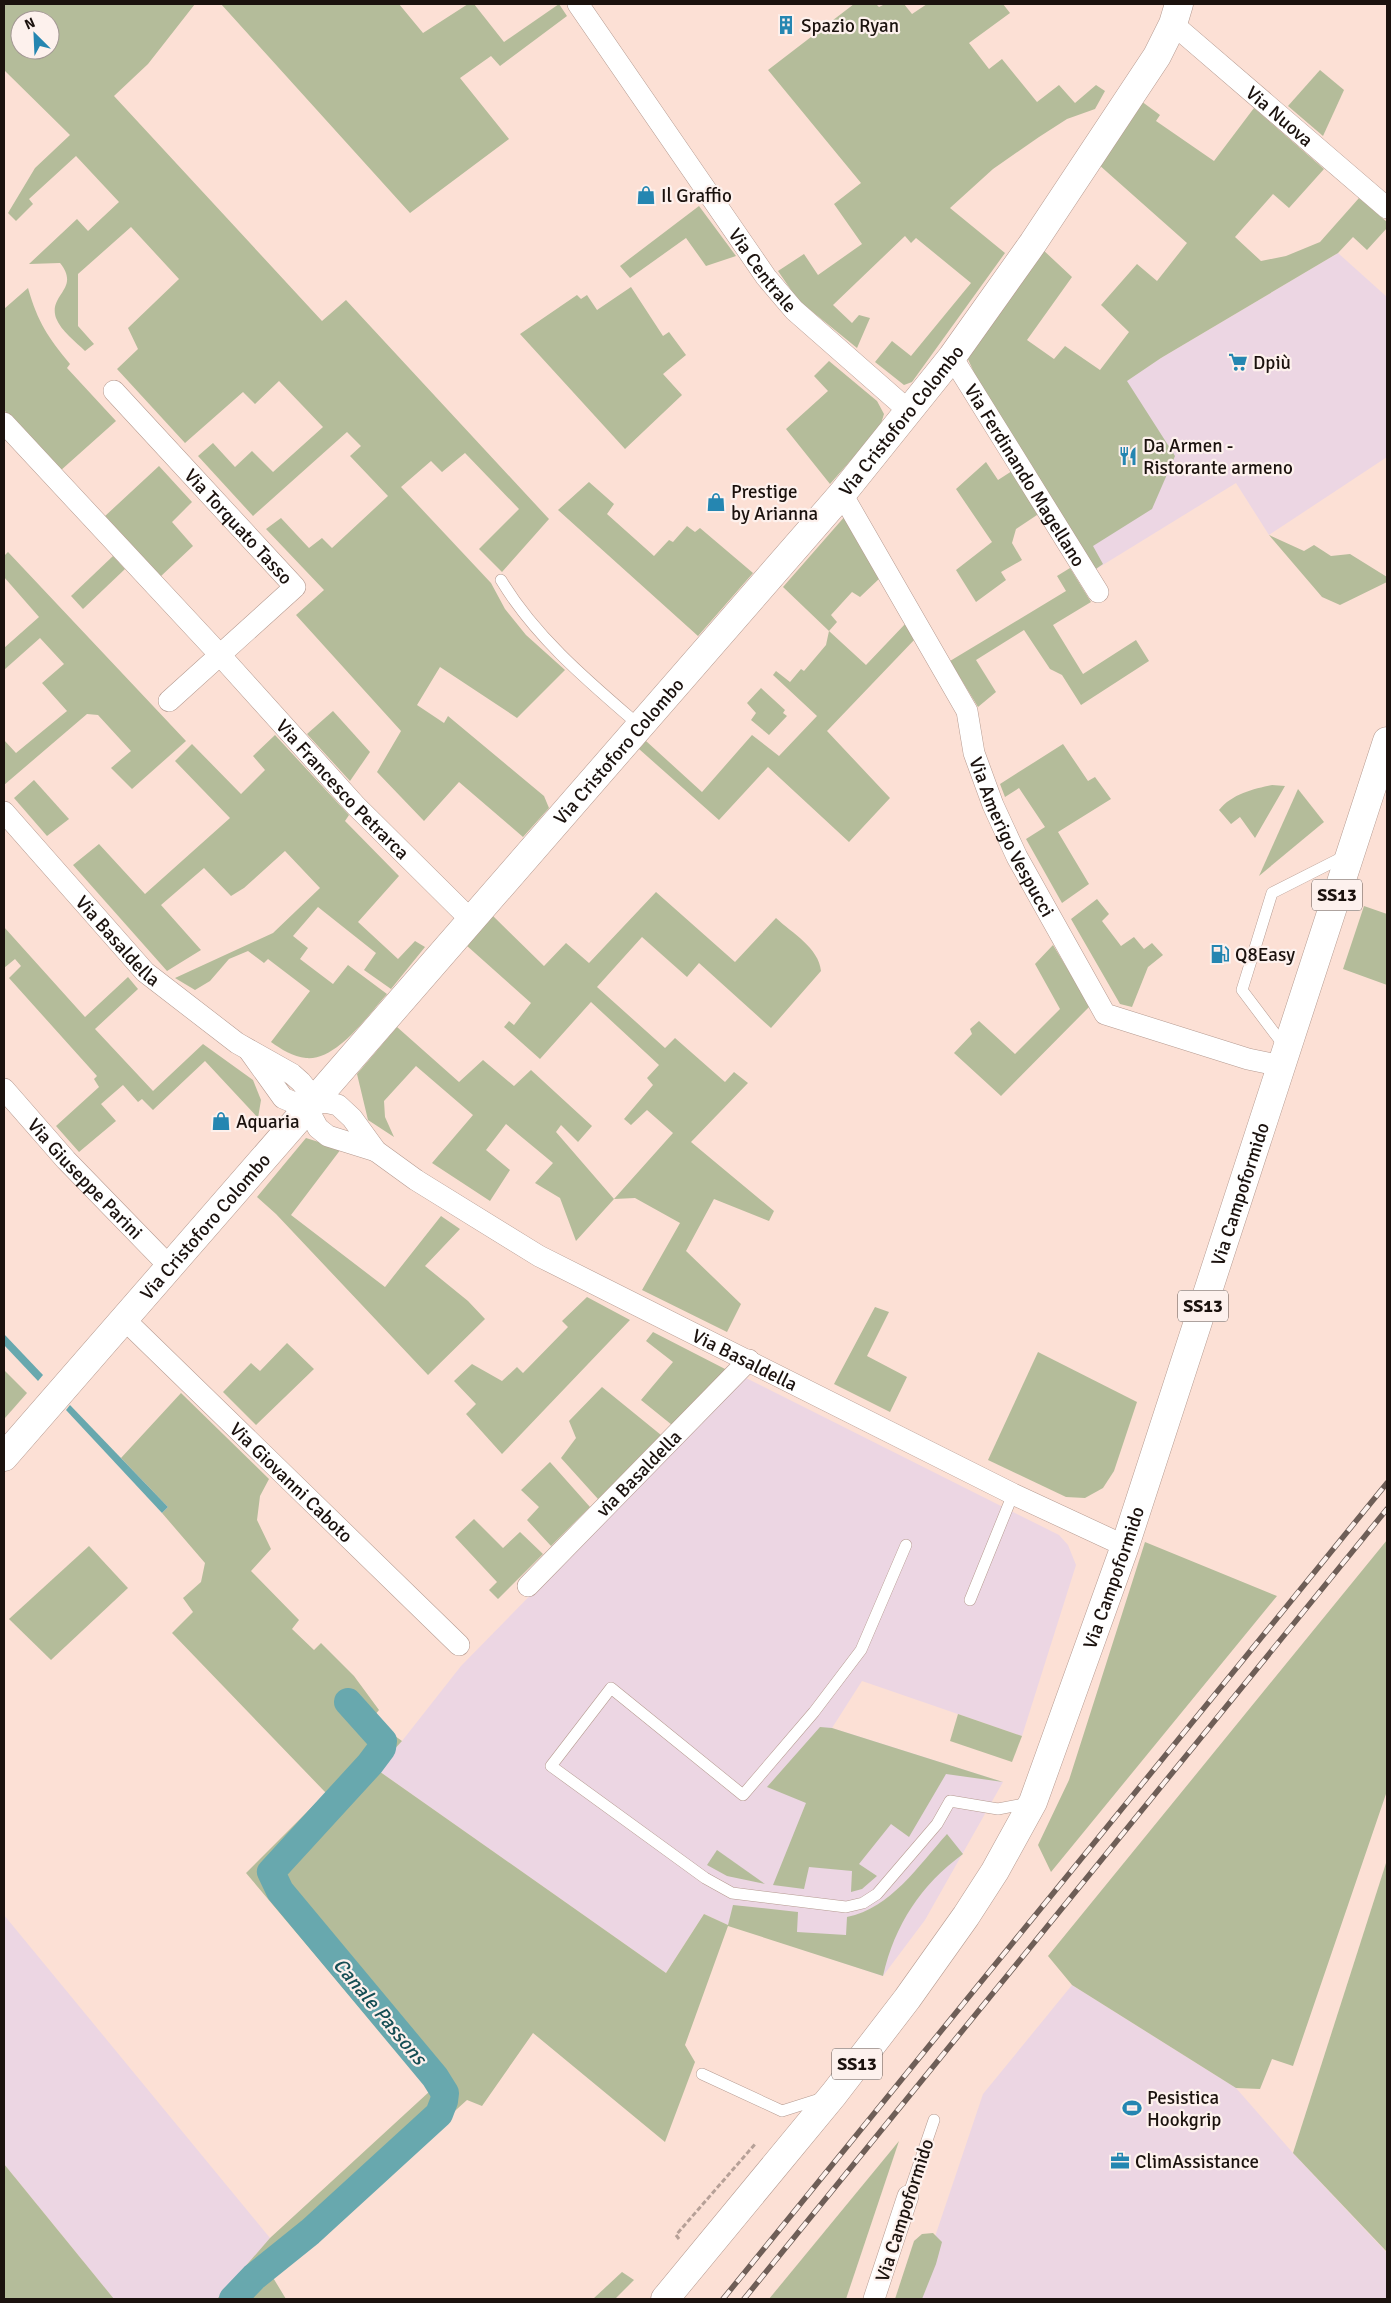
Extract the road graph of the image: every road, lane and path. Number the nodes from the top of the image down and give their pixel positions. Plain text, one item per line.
1 (578, 4) edge
2 (1177, 9) edge
3 (1387, 208) edge
4 (952, 357) junction
5 (114, 392) dead end
6 (909, 411) junction
7 (4, 424) edge
8 (842, 494) junction
9 (501, 580) dead end
10 (1098, 592) dead end
11 (220, 655) junction
12 (169, 701) dead end
13 (640, 726) junction
14 (1387, 741) edge
15 (4, 812) edge
16 (1350, 853) junction
17 (470, 919) junction
18 (1284, 1058) junction
19 (4, 1088) edge
20 (312, 1105) junction
21 (376, 1151) junction
22 (170, 1267) junction
23 (124, 1319) junction
24 (749, 1360) junction
25 (4, 1457) edge
26 (1013, 1494) junction
27 (906, 1545) dead end
28 (1124, 1546) junction
29 (528, 1586) dead end
30 (970, 1600) dead end
31 (459, 1645) dead end
32 (1030, 1808) junction
33 (702, 2074) dead end
34 (834, 2094) junction
35 (782, 2111) junction
36 (934, 2120) dead end
37 (908, 2196) joint
38 (699, 2259) junction
39 (665, 2299) edge
40 (874, 2299) edge

1 - 6 street, Via Centrale
2 - 3 street, Via Nuova
2 - 4 main road, Via Cristoforo Colombo
4 - 6 main road, Via Cristoforo Colombo
4 - 10 street, Via Ferdinando Magellano
5 - 11 street, Via Torquato Tasso
6 - 8 main road, Via Cristoforo Colombo
7 - 11 street, Via Francesco Petrarca
8 - 13 main road, Via Cristoforo Colombo
8 - 18 street, Via Amerigo Vespucci
9 - 13 lane
11 - 12 street
11 - 17 street, Via Francesco Petrarca
13 - 17 main road, Via Cristoforo Colombo
14 - 16 main road, Via Campoformido / SS13
15 - 20 street, Via Basaldella
16 - 18 main road, Via Campoformido / SS13
16 - 18 lane
17 - 20 main road, Via Cristoforo Colombo
18 - 28 main road, Via Campoformido / SS13
19 - 22 street, Via Giuseppe Parini
20 - 21 street, Via Basaldella
20 - 21 street, Via Basaldella
20 - 22 main road, Via Cristoforo Colombo
21 - 24 street, Via Basaldella
22 - 23 main road, Via Cristoforo Colombo
23 - 25 main road, Via Cristoforo Colombo
23 - 31 street, Via Giovanni Caboto
24 - 26 street, Via Basaldella
24 - 29 street, via Basaldella
26 - 28 street, Via Basaldella
26 - 30 lane
27 - 32 lane
28 - 32 main road, Via Campoformido / SS13
32 - 34 main road, SS13 / SS13
33 - 35 lane
34 - 35 lane
34 - 38 main road, SS13 / SS13
35 - 38 path
36 - 37 lane, Via Campoformido
37 - 40 street, Via Campoformido
38 - 39 main road, SS13 / SS13

